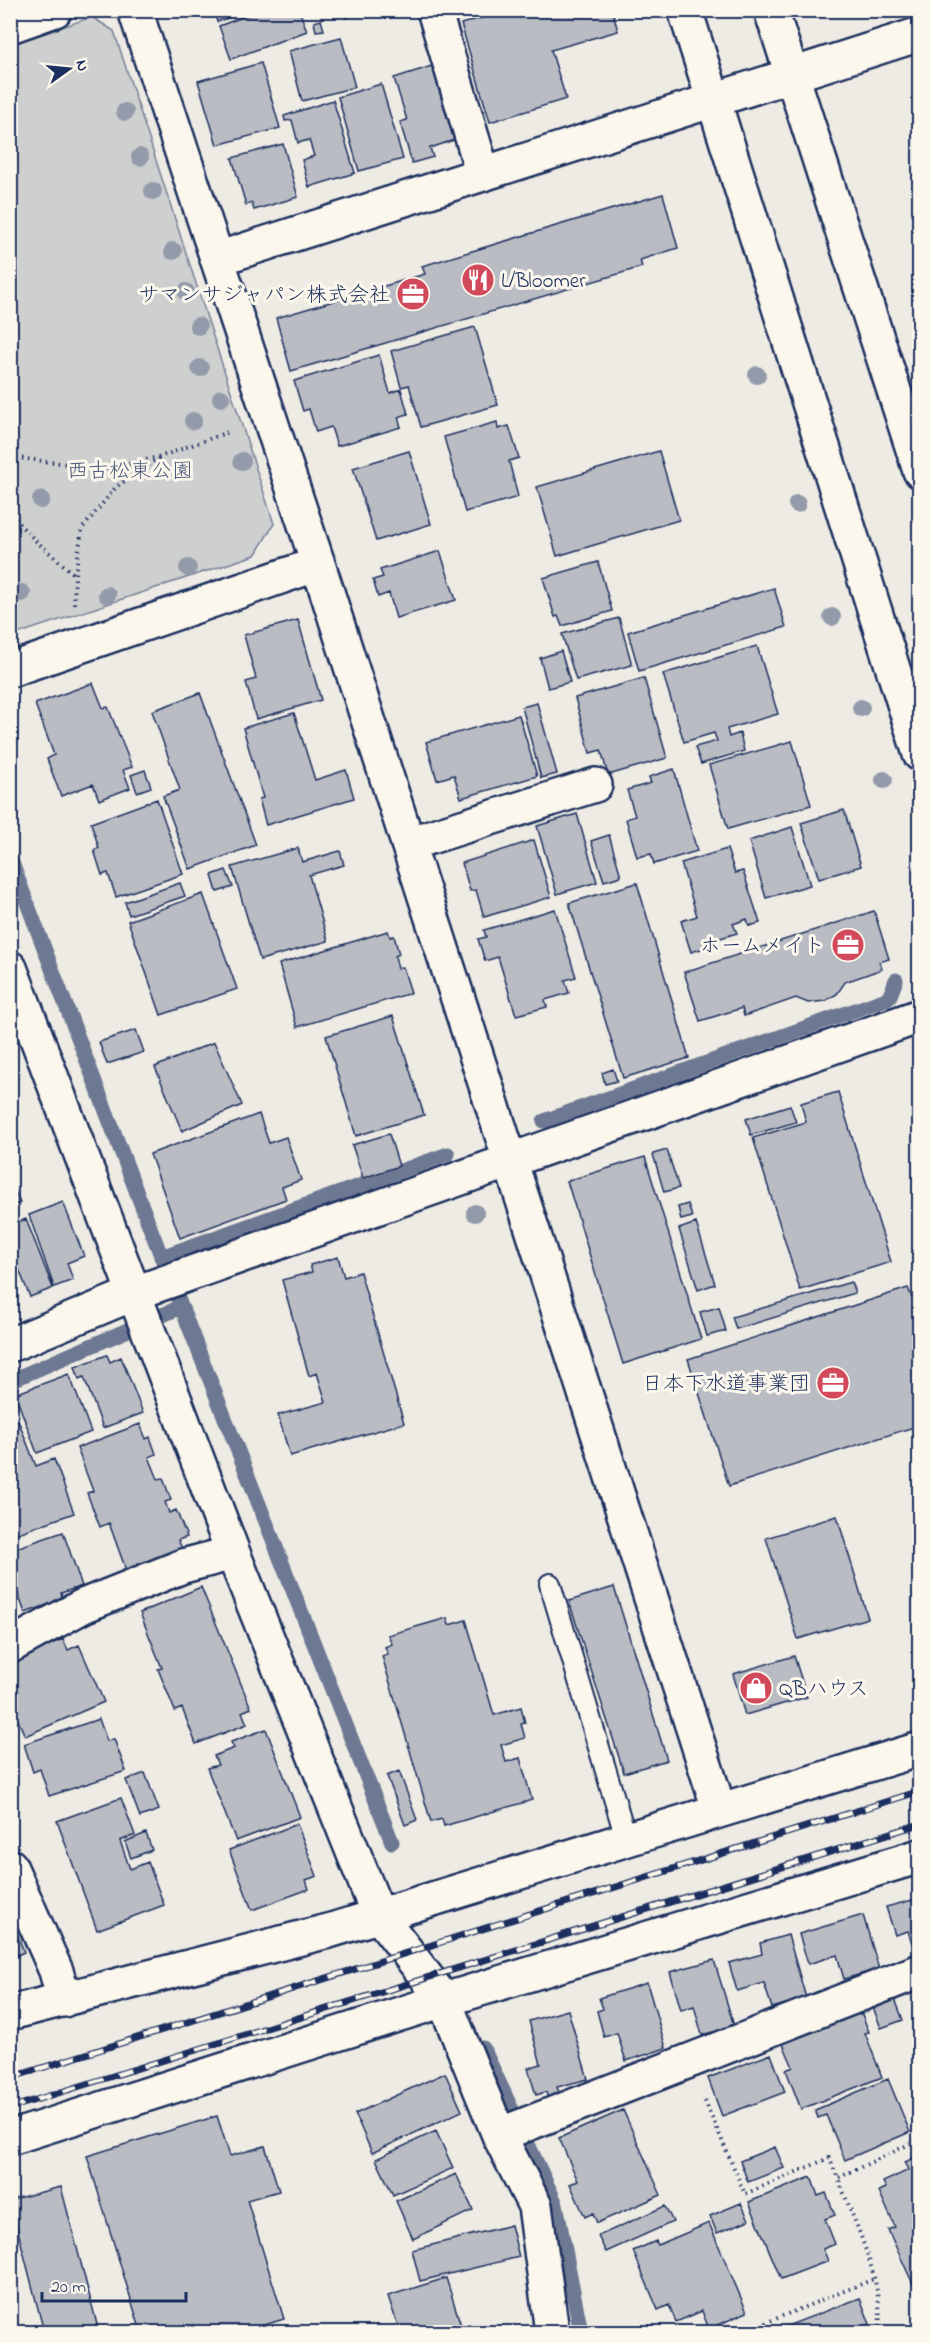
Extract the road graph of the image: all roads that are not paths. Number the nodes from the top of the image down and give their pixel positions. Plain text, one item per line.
1 (55, 10) edge
2 (135, 10) edge
3 (434, 10) edge
4 (685, 10) edge
5 (771, 10) edge
6 (10, 26) edge
7 (920, 34) edge
8 (792, 76) junction
9 (715, 101) junction
10 (483, 174) junction
11 (217, 260) junction
12 (920, 471) edge
13 (318, 564) junction
14 (10, 670) edge
15 (920, 754) edge
16 (595, 785) dead end
17 (408, 844) junction
18 (10, 968) edge
19 (920, 1016) edge
20 (511, 1161) junction
21 (154, 1300) junction
22 (10, 1345) edge
23 (233, 1553) junction
24 (550, 1584) dead end
25 (10, 1646) edge
26 (920, 1749) edge
27 (719, 1809) junction
28 (626, 1838) junction
29 (920, 1856) edge
30 (10, 1866) edge
31 (378, 1914) junction
32 (920, 1971) edge
33 (64, 2000) junction
34 (444, 2000) junction
35 (10, 2013) edge
36 (515, 2129) junction
37 (10, 2138) edge
38 (552, 2332) edge

1 - 6 street
2 - 11 street
3 - 10 street
4 - 9 street
5 - 8 street
7 - 8 street
8 - 9 street
8 - 12 street
9 - 10 street
9 - 15 street
10 - 11 street
11 - 13 street
13 - 14 street
13 - 17 street
16 - 17 street
17 - 20 street
18 - 21 street
19 - 20 street
20 - 21 street
20 - 27 street
21 - 22 street
21 - 23 street
23 - 25 street
23 - 31 street
24 - 28 lane
26 - 27 street
27 - 28 street
28 - 31 street
29 - 34 street
30 - 33 street
31 - 33 street
31 - 34 street
32 - 36 street
33 - 35 street
34 - 36 street
34 - 37 street
36 - 38 street

